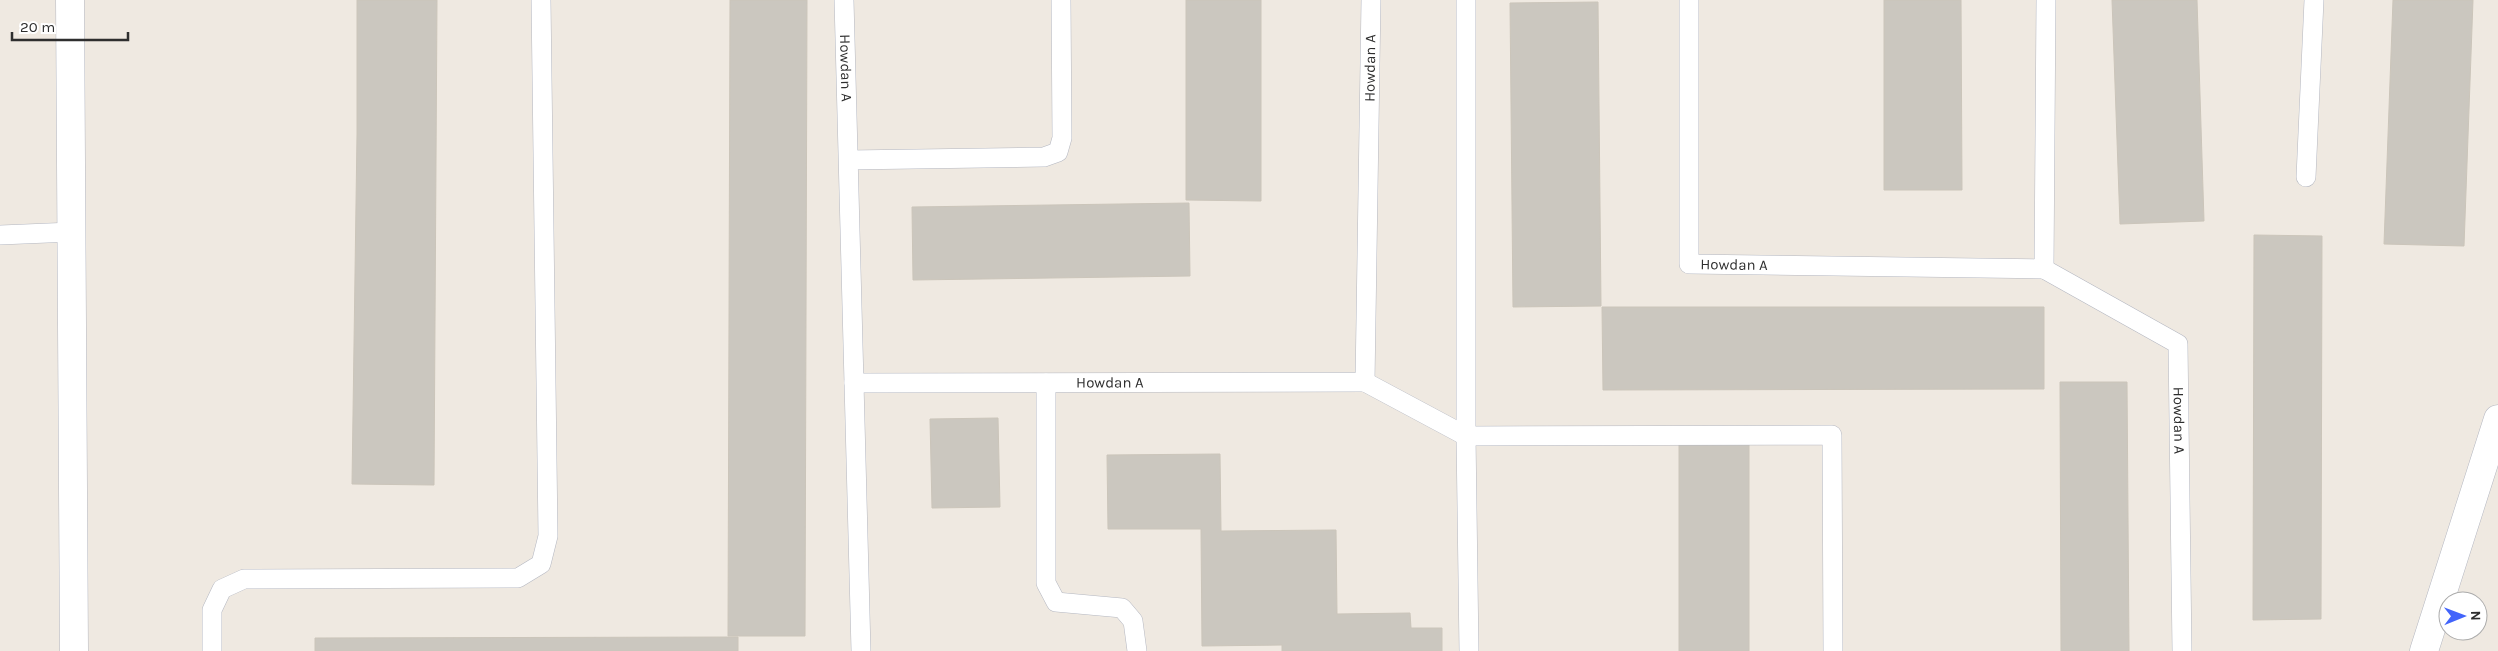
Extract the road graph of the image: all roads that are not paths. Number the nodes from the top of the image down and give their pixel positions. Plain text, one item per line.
1 (70, 0) edge
2 (541, 0) edge
3 (844, 0) edge
4 (1061, 0) edge
5 (1371, 0) edge
6 (1466, 0) edge
7 (1689, 0) edge
8 (2046, 0) edge
9 (2314, 0) edge
10 (848, 160) junction
11 (2306, 177) dead end
12 (72, 232) junction
13 (0, 235) edge
14 (2044, 269) junction
15 (1365, 382) junction
16 (854, 383) junction
17 (1046, 384) junction
18 (2498, 419) edge
19 (1466, 436) junction
20 (74, 651) edge
21 (212, 651) edge
22 (861, 651) edge
23 (1136, 651) edge
24 (1469, 651) edge
25 (1833, 651) edge
26 (2182, 651) edge
27 (2424, 651) edge

1 - 12 street
2 - 21 lane
3 - 10 lane, Howdan A
4 - 10 lane
5 - 15 lane, Howdan A
6 - 19 lane
7 - 14 lane, Howdan A
8 - 14 lane
9 - 11 lane
10 - 16 lane, Howdan A
12 - 13 lane
12 - 20 street
14 - 26 lane, Howdan A
15 - 17 lane, Howdan A
15 - 19 lane
16 - 17 lane, Howdan A
16 - 22 lane
17 - 23 lane
18 - 27 street
19 - 24 lane
19 - 25 lane

